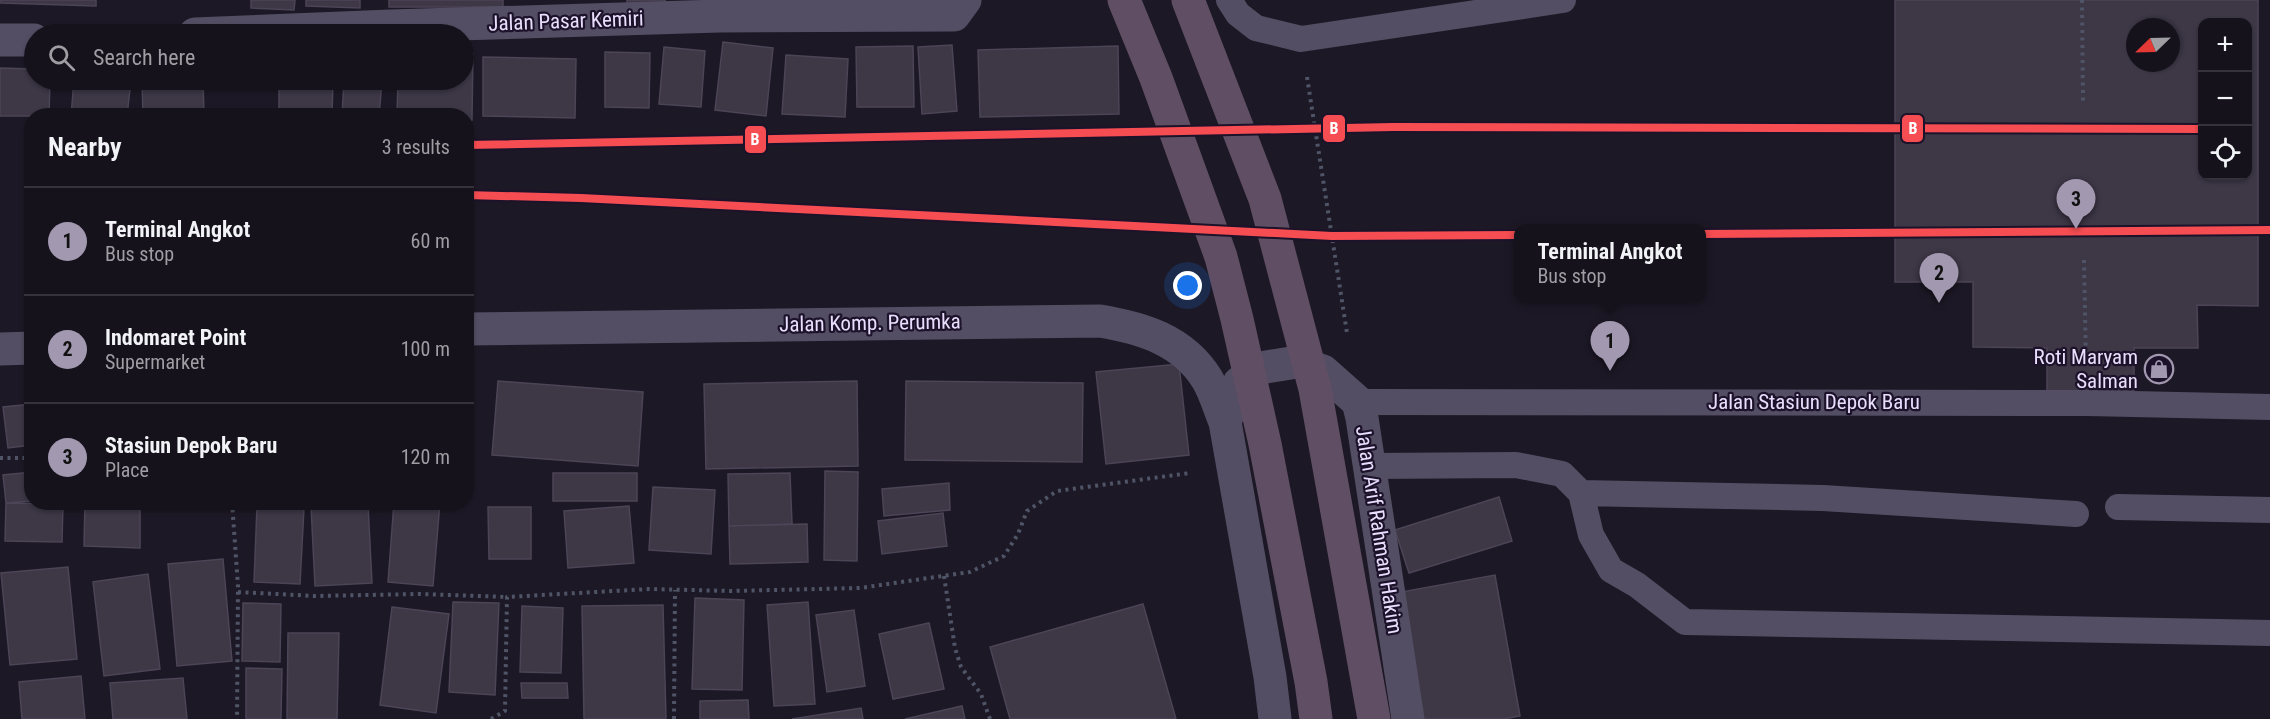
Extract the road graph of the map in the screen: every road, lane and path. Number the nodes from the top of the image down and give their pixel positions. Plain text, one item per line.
1 (965, 0) edge
2 (1124, 0) edge
3 (1188, 0) edge
4 (1229, 0) edge
5 (1563, 0) edge
6 (2082, 0) edge
7 (457, 24) edge
8 (1301, 39) junction
9 (0, 40) edge
10 (24, 40) edge
11 (2084, 102) dead end
12 (2084, 260) dead end
13 (474, 329) edge
14 (1348, 336) dead end
15 (24, 348) edge
16 (0, 349) edge
17 (1358, 402) junction
18 (2087, 403) junction
19 (2270, 407) edge
20 (1225, 422) junction
21 (0, 458) edge
22 (24, 458) edge
23 (1370, 466) junction
24 (1232, 467) junction
25 (1581, 493) junction
26 (2118, 507) dead end
27 (233, 510) edge
28 (2270, 510) edge
29 (2076, 514) dead end
30 (944, 576) junction
31 (675, 590) junction
32 (238, 592) junction
33 (507, 597) junction
34 (2270, 633) edge
35 (237, 719) edge
36 (491, 719) edge
37 (674, 719) edge
38 (990, 719) edge
39 (1275, 719) edge
40 (1316, 719) edge
41 (1374, 719) edge
42 (1408, 719) edge

1 - 7 street, Jalan Pasar Kemiri
2 - 40 highway, bridge
3 - 41 highway, Jalan Arif Rahman Hakim, bridge
4 - 8 lane
5 - 8 lane
6 - 11 path
8 - 14 path
9 - 10 street
12 - 18 path
13 - 20 street, Jalan Komp. Perumka
15 - 16 street
17 - 18 lane, Jalan Stasiun Depok Baru
17 - 20 street, Jalan Arif Rahman Hakim
17 - 23 street, Jalan Arif Rahman Hakim
18 - 19 lane, Jalan Stasiun Depok Baru
20 - 24 street, Jalan Arif Rahman Hakim
21 - 22 path
23 - 25 lane
23 - 42 street, Jalan Arif Rahman Hakim
24 - 30 path
24 - 39 street, Jalan Arif Rahman Hakim
25 - 29 lane
25 - 34 lane
26 - 28 lane
27 - 32 path
30 - 31 path
30 - 38 path
31 - 33 path
31 - 37 path
32 - 33 path
32 - 35 path
33 - 36 path

